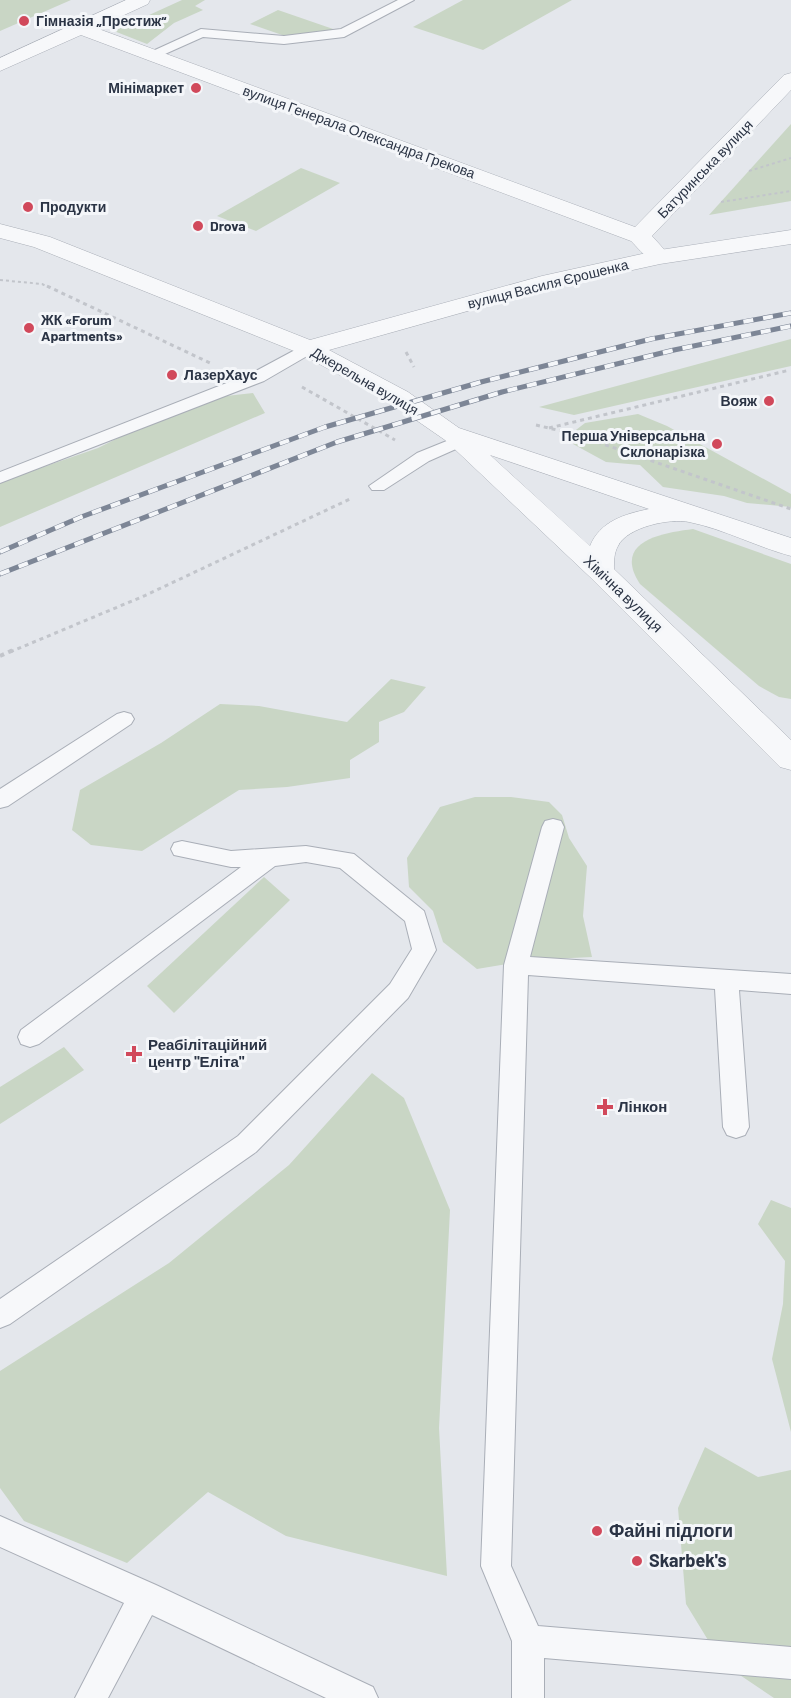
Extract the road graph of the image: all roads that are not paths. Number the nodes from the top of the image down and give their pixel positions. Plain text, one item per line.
1 (141, 0) edge
2 (408, 0) edge
3 (80, 28) junction
4 (151, 55) junction
5 (0, 65) edge
6 (791, 79) edge
7 (0, 231) edge
8 (639, 236) junction
9 (791, 237) edge
10 (42, 242) junction
11 (0, 243) edge
12 (660, 257) junction
13 (308, 348) junction
14 (455, 437) junction
15 (0, 478) edge
16 (378, 486) road end
17 (696, 514) junction
18 (791, 547) edge
19 (600, 571) junction
20 (123, 719) dead end
21 (791, 759) edge
22 (0, 800) edge
23 (553, 827) dead end
24 (182, 849) dead end
25 (269, 858) junction
26 (516, 965) junction
27 (726, 980) junction
28 (791, 984) edge
29 (30, 1037) dead end
30 (736, 1126) dead end
31 (0, 1315) edge
32 (0, 1531) edge
33 (145, 1596) junction
34 (528, 1641) junction
35 (791, 1663) edge
36 (91, 1698) edge
37 (362, 1698) edge
38 (528, 1698) edge

1 - 3 street
2 - 4 lane
3 - 4 street, вулиця Генерала Олександра Грекова
3 - 5 street
4 - 8 street, вулиця Генерала Олександра Грекова
6 - 8 street, Батуринська вулиця
7 - 10 street, Джерельна вулиця
8 - 12 street
9 - 12 street, вулиця Василя Єрошенка
10 - 11 street, Джерельна вулиця
10 - 13 street, Джерельна вулиця
12 - 13 street, вулиця Василя Єрошенка
13 - 14 street, Джерельна вулиця
13 - 15 lane
14 - 16 lane
14 - 17 street, Джерельна вулиця
14 - 19 street, Хімічна вулиця
17 - 18 street, Джерельна вулиця
17 - 19 street
19 - 21 street, Хімічна вулиця
20 - 22 lane
23 - 26 lane
24 - 25 lane
25 - 29 lane
25 - 31 lane
26 - 27 lane
26 - 34 lane
27 - 28 lane
27 - 30 lane
32 - 33 lane
33 - 36 lane
33 - 37 lane
34 - 35 lane
34 - 38 lane

